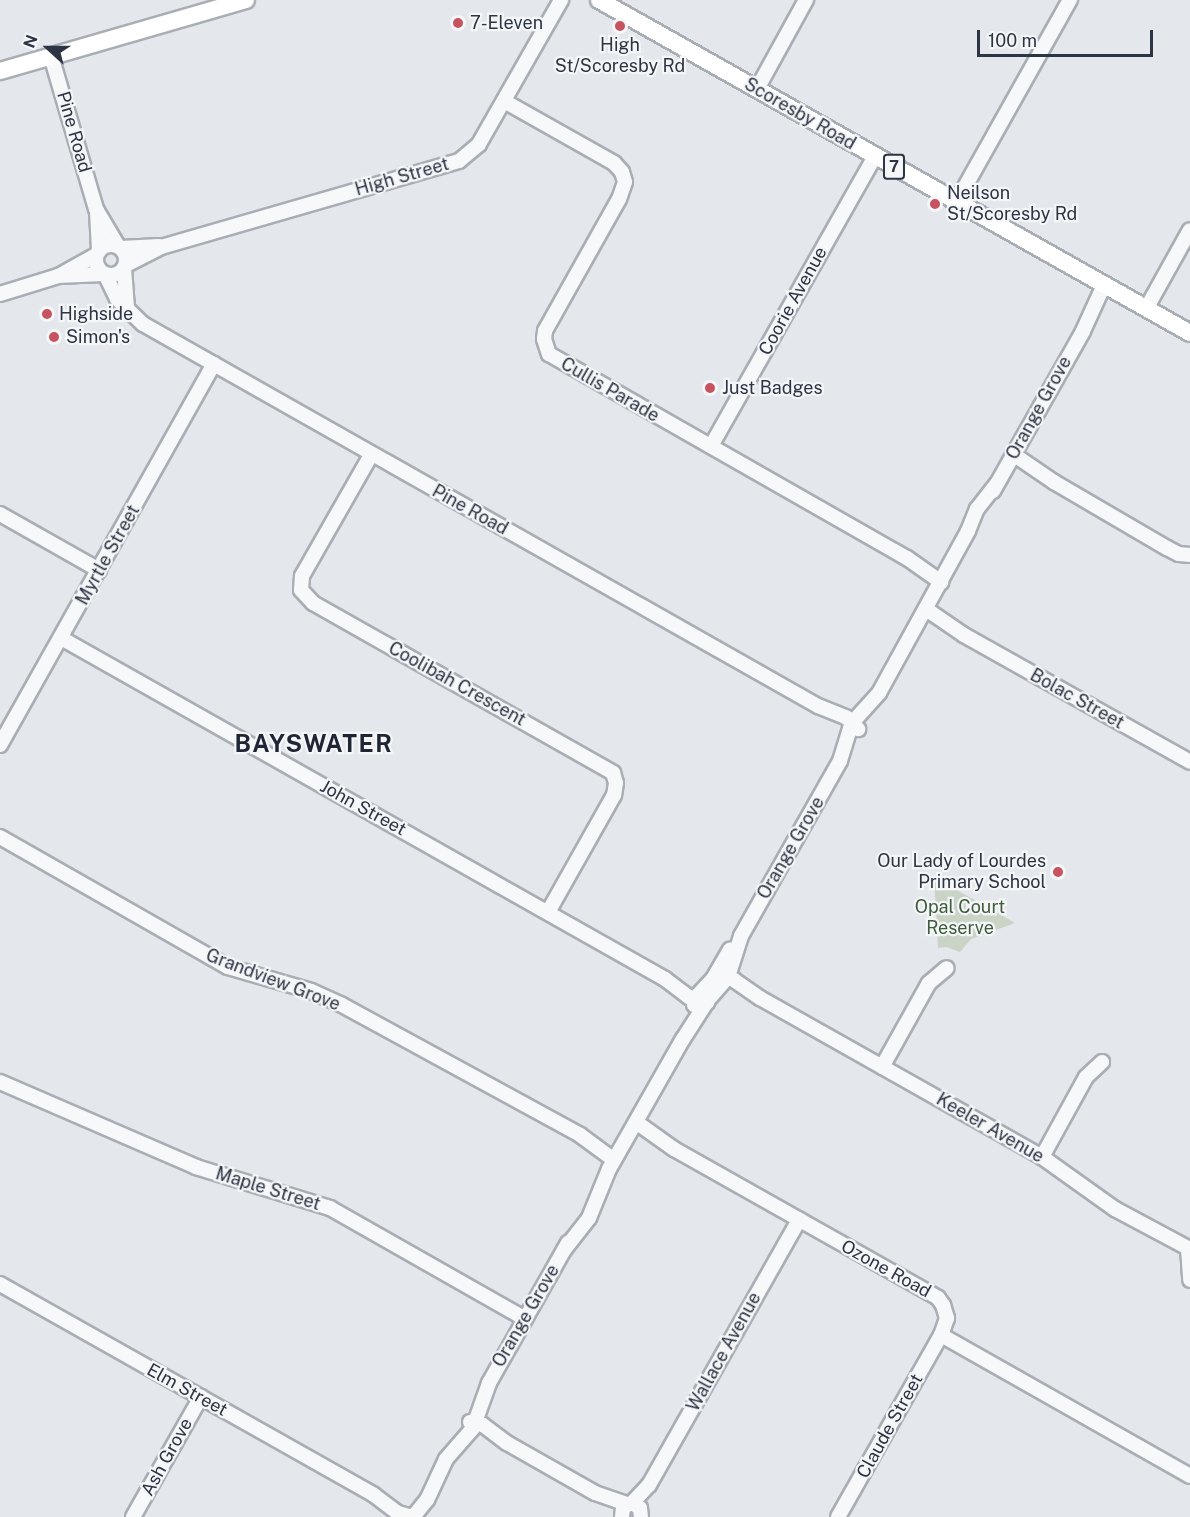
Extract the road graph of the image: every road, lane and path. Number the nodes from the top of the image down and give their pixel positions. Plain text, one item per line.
1 (246, 0) edge
2 (561, 0) edge
3 (599, 0) edge
4 (806, 0) edge
5 (1070, 0) edge
6 (51, 56) junction
7 (0, 71) edge
8 (757, 89) junction
9 (504, 101) junction
10 (875, 156) junction
11 (957, 201) junction
12 (96, 209) junction
13 (1190, 230) edge
14 (161, 246) junction
15 (120, 247) junction
16 (98, 253) junction
17 (125, 266) junction
18 (104, 274) junction
19 (58, 276) junction
20 (1108, 287) junction
21 (0, 294) edge
22 (127, 308) junction
23 (1146, 309) junction
24 (1190, 333) edge
25 (214, 364) junction
26 (711, 447) junction
27 (371, 454) junction
28 (1011, 457) junction
29 (0, 514) edge
30 (1190, 555) edge
31 (99, 570) junction
32 (946, 573) junction
33 (923, 613) junction
34 (61, 638) junction
35 (854, 726) junction
36 (4, 729) edge
37 (0, 745) edge
38 (1190, 762) edge
39 (0, 837) edge
40 (548, 912) junction
41 (946, 968) dead end
42 (723, 978) junction
43 (700, 999) junction
44 (1102, 1062) dead end
45 (882, 1067) junction
46 (0, 1082) edge
47 (634, 1126) junction
48 (1042, 1157) junction
49 (614, 1160) junction
50 (799, 1220) junction
51 (1189, 1248) edge
52 (1190, 1280) edge
53 (0, 1284) edge
54 (525, 1319) junction
55 (941, 1335) junction
56 (201, 1397) junction
57 (472, 1424) junction
58 (1190, 1476) edge
59 (634, 1512) edge
60 (409, 1515) edge
61 (133, 1517) edge
62 (838, 1517) edge

1 - 6 main road
2 - 9 street, High Street
3 - 8 main road, Scoresby Road / 7
4 - 8 street
5 - 11 street
6 - 7 main road
6 - 12 street, Pine Road
8 - 10 main road, Scoresby Road / 7
9 - 14 street, High Street
9 - 26 street, Cullis Parade
10 - 11 main road, Scoresby Road / 7
10 - 26 street, Coorie Avenue
11 - 20 main road, Scoresby Road / 7
12 - 15 street, Pine Road
12 - 16 street, Pine Road
13 - 23 street
14 - 15 street, High Street
14 - 17 street, High Street
15 - 16 street
15 - 17 street
16 - 18 street
16 - 19 street
17 - 18 street
17 - 22 street
18 - 19 street
18 - 22 street, Pine Road
19 - 21 street
20 - 23 main road, Scoresby Road / 7
20 - 28 street, Orange Grove
22 - 25 street, Pine Road
23 - 24 main road, Scoresby Road / 7
25 - 27 street, Pine Road
25 - 31 street, Myrtle Street
26 - 32 street, Cullis Parade
27 - 35 street, Pine Road
27 - 40 street, Coolibah Crescent
28 - 30 street
28 - 32 street, Orange Grove
29 - 31 street
31 - 34 street, Myrtle Street
32 - 33 street, Orange Grove
33 - 35 street, Orange Grove
33 - 38 street, Bolac Street
34 - 36 street, Myrtle Street
34 - 40 street, John Street
35 - 42 street, Orange Grove
36 - 37 street, Myrtle Street
39 - 49 street, Grandview Grove
40 - 43 street, John Street
41 - 45 street
42 - 43 street, Orange Grove
42 - 45 street, Keeler Avenue
43 - 47 street, Orange Grove
44 - 48 street
45 - 48 street, Keeler Avenue
46 - 54 street, Maple Street
47 - 49 street, Orange Grove
47 - 50 street, Ozone Road
48 - 51 street, Keeler Avenue
49 - 54 street, Orange Grove
50 - 55 street, Ozone Road
50 - 59 street, Wallace Avenue
51 - 52 street, Keeler Avenue
53 - 56 street, Elm Street
54 - 57 street, Orange Grove
55 - 58 street
55 - 62 street, Claude Street
56 - 60 street, Elm Street
56 - 61 street, Ash Grove
57 - 59 street
57 - 60 street, Orange Grove

